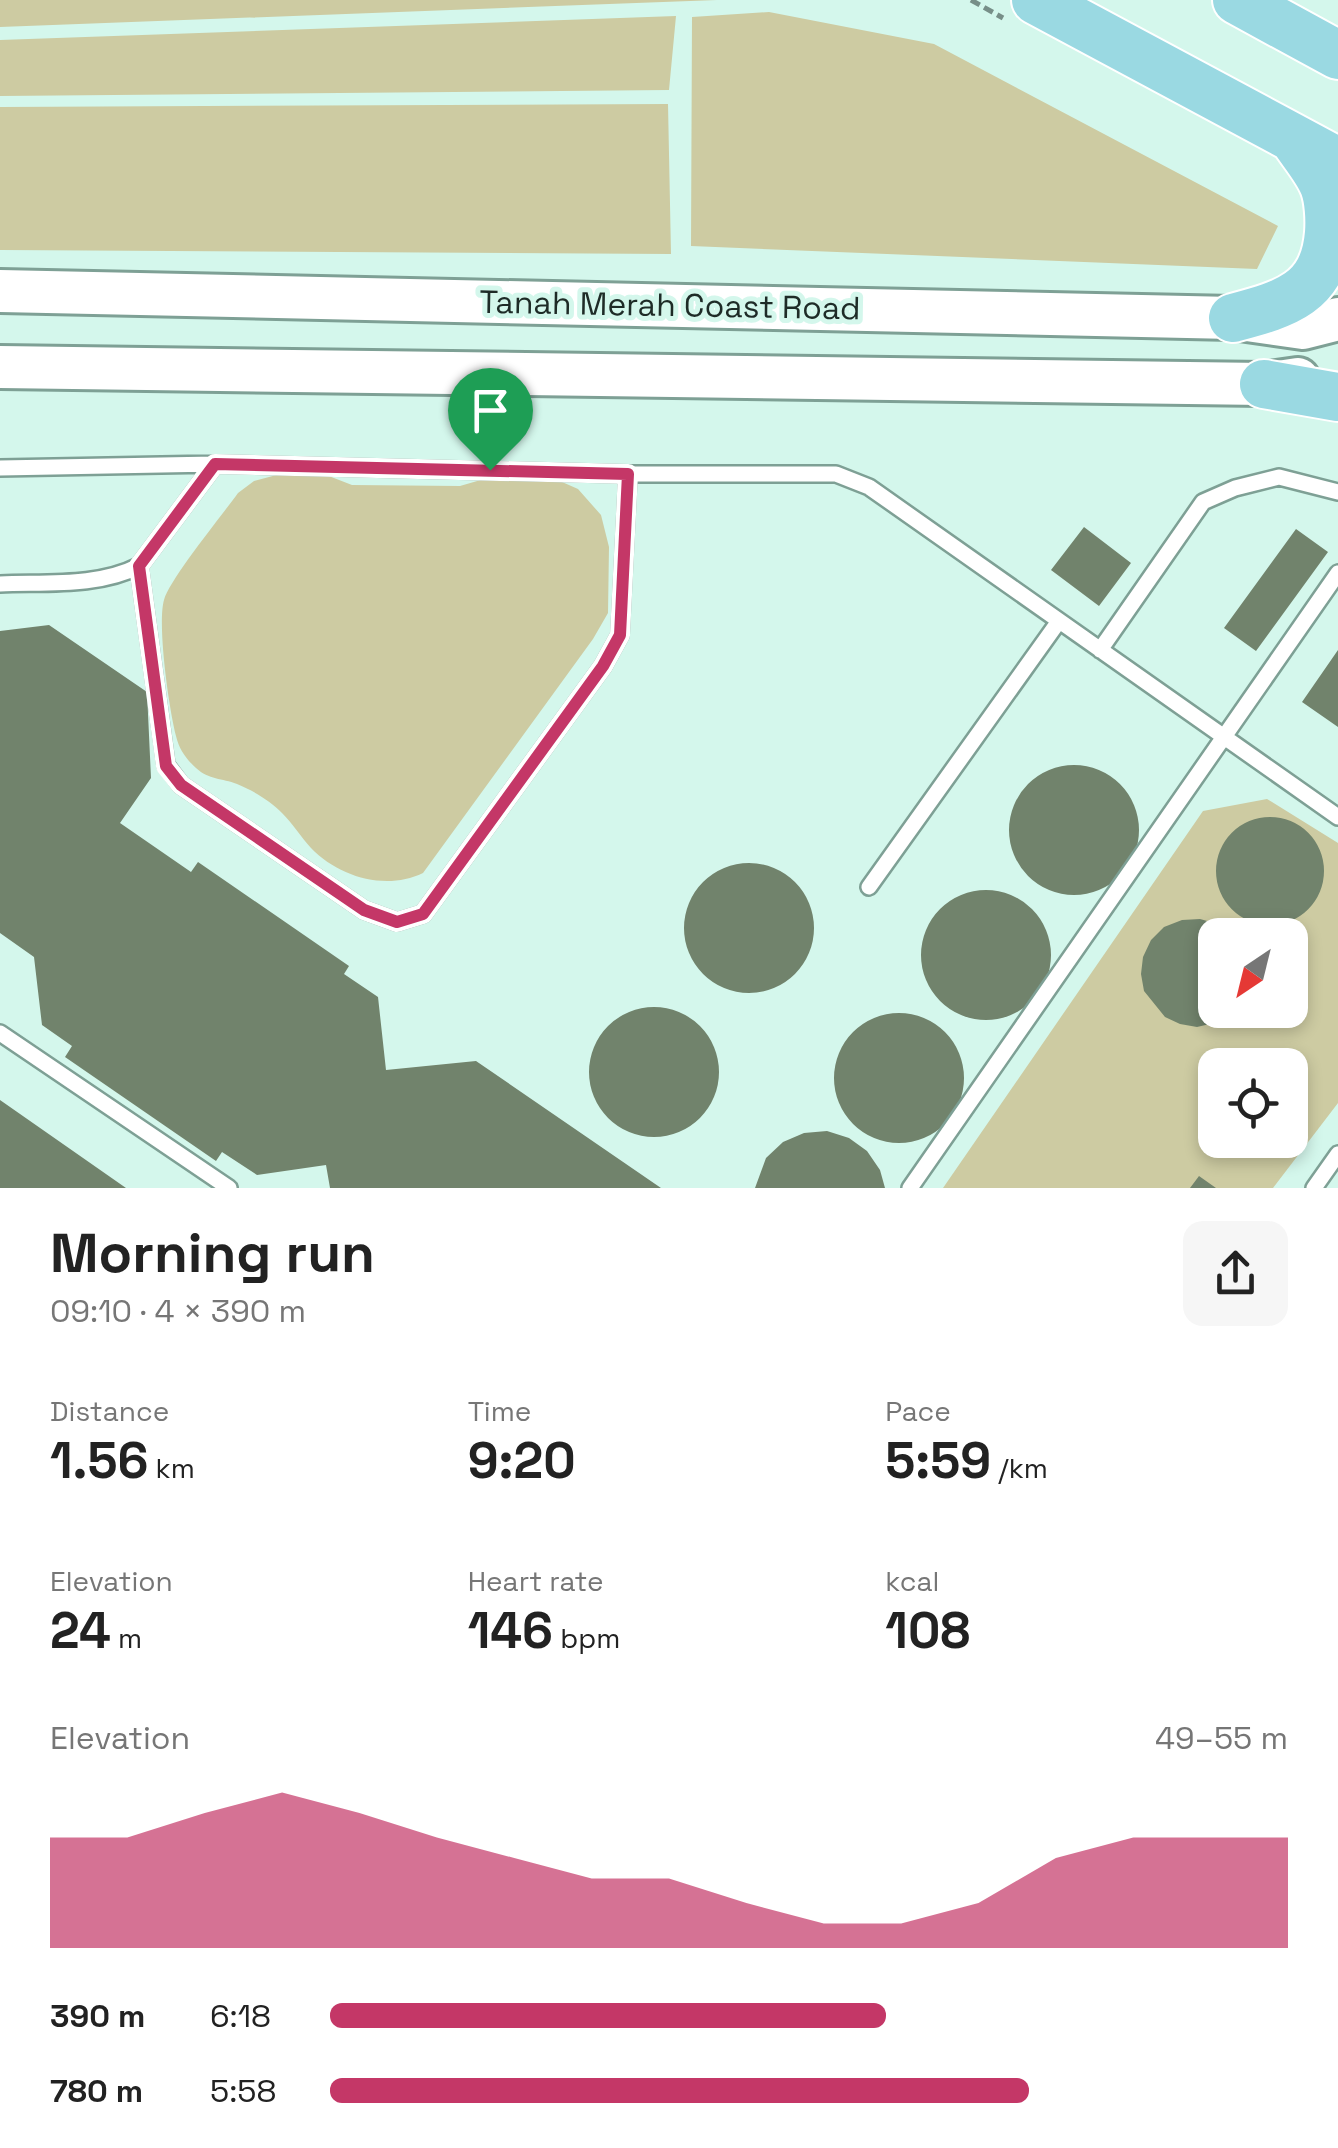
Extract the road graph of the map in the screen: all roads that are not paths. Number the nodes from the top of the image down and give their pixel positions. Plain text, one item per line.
1 (1036, 0) edge
2 (1237, 0) edge
3 (1338, 55) edge
4 (1294, 139) junction
5 (1338, 162) edge
6 (0, 290) edge
7 (1233, 318) junction
8 (1338, 319) edge
9 (0, 366) edge
10 (1338, 374) edge
11 (1264, 384) junction
12 (1338, 397) edge
13 (215, 464) junction
14 (0, 468) edge
15 (628, 474) junction
16 (1338, 492) edge
17 (139, 566) junction
18 (1338, 573) edge
19 (0, 584) edge
20 (1059, 620) junction
21 (1100, 650) junction
22 (1223, 736) junction
23 (1338, 817) edge
24 (870, 886) dead end
25 (0, 1034) edge
26 (1338, 1154) edge
27 (229, 1188) edge
28 (910, 1188) edge
29 (1314, 1188) edge

1 - 4 main road
2 - 3 main road
4 - 5 main road
4 - 7 main road
6 - 7 street, Tanah Merah Coast Road
7 - 8 street, Tanah Merah Coast Road
9 - 11 street
10 - 11 street
11 - 12 main road
13 - 14 lane
13 - 15 lane
13 - 17 lane
15 - 17 lane
15 - 20 lane
16 - 21 lane
17 - 19 lane
18 - 22 lane
20 - 21 lane
20 - 24 lane
21 - 22 lane
22 - 23 lane
22 - 28 lane
25 - 27 lane
26 - 29 lane

